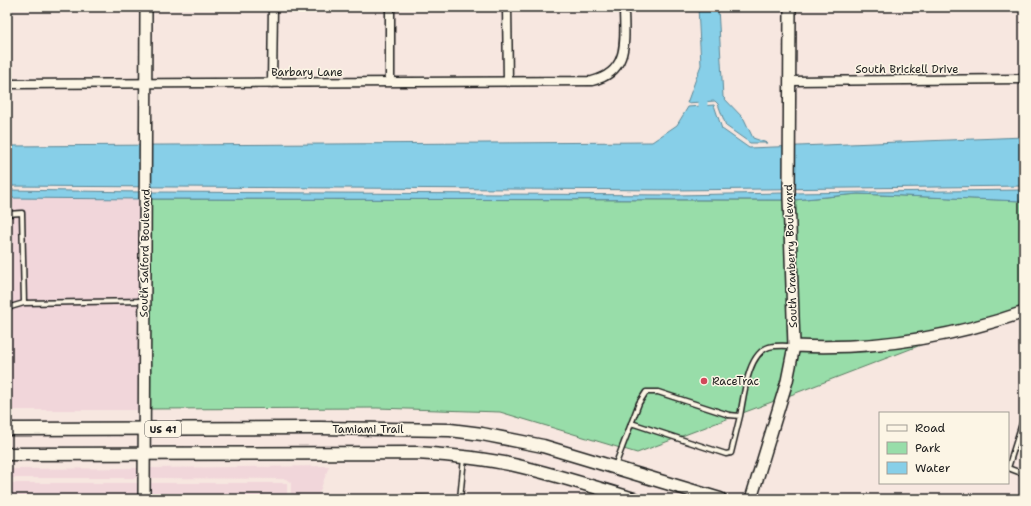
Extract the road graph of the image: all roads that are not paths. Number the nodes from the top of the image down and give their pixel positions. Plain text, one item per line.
1 (146, 7) edge
2 (273, 7) edge
3 (390, 7) edge
4 (507, 7) edge
5 (624, 7) edge
6 (790, 7) edge
7 (1024, 79) edge
8 (790, 81) junction
9 (390, 82) junction
10 (508, 82) junction
11 (147, 83) junction
12 (272, 83) junction
13 (7, 84) edge
14 (7, 214) edge
15 (145, 301) junction
16 (24, 303) junction
17 (7, 308) edge
18 (1024, 312) edge
19 (794, 346) junction
20 (740, 416) junction
21 (1024, 417) edge
22 (631, 423) junction
23 (7, 429) edge
24 (144, 429) junction
25 (7, 454) edge
26 (144, 454) junction
27 (464, 457) junction
28 (1009, 465) edge
29 (615, 467) junction
30 (1009, 468) edge
31 (1024, 474) edge
32 (403, 498) dead end
33 (144, 499) edge
34 (460, 499) edge
35 (634, 499) edge
36 (720, 499) edge
37 (751, 499) edge

1 - 11 street, South Salford Boulevard
2 - 12 street
3 - 9 street
4 - 10 street
5 - 10 street, Barbary Lane
6 - 8 street, South Cranberry Boulevard
7 - 8 street, South Brickell Drive
8 - 19 street, South Cranberry Boulevard
9 - 10 street, Barbary Lane
9 - 12 street, Barbary Lane
11 - 12 street, Barbary Lane
11 - 13 street, Barbary Lane
11 - 15 street, South Salford Boulevard
14 - 16 lane
15 - 16 lane
15 - 24 street, South Salford Boulevard
16 - 17 lane
18 - 19 street
19 - 20 lane
19 - 37 street, South Cranberry Boulevard
20 - 22 lane
20 - 22 lane
21 - 28 lane
22 - 29 lane
23 - 24 main road, Tamiami Trail / US 41
24 - 26 street, South Salford Boulevard
24 - 29 main road, Tamiami Trail / US 41
25 - 26 main road
26 - 27 main road
26 - 33 street, South Salford Boulevard
27 - 34 lane
27 - 35 main road
29 - 36 main road, Tamiami Trail / US 41
30 - 31 lane
32 - 34 lane

